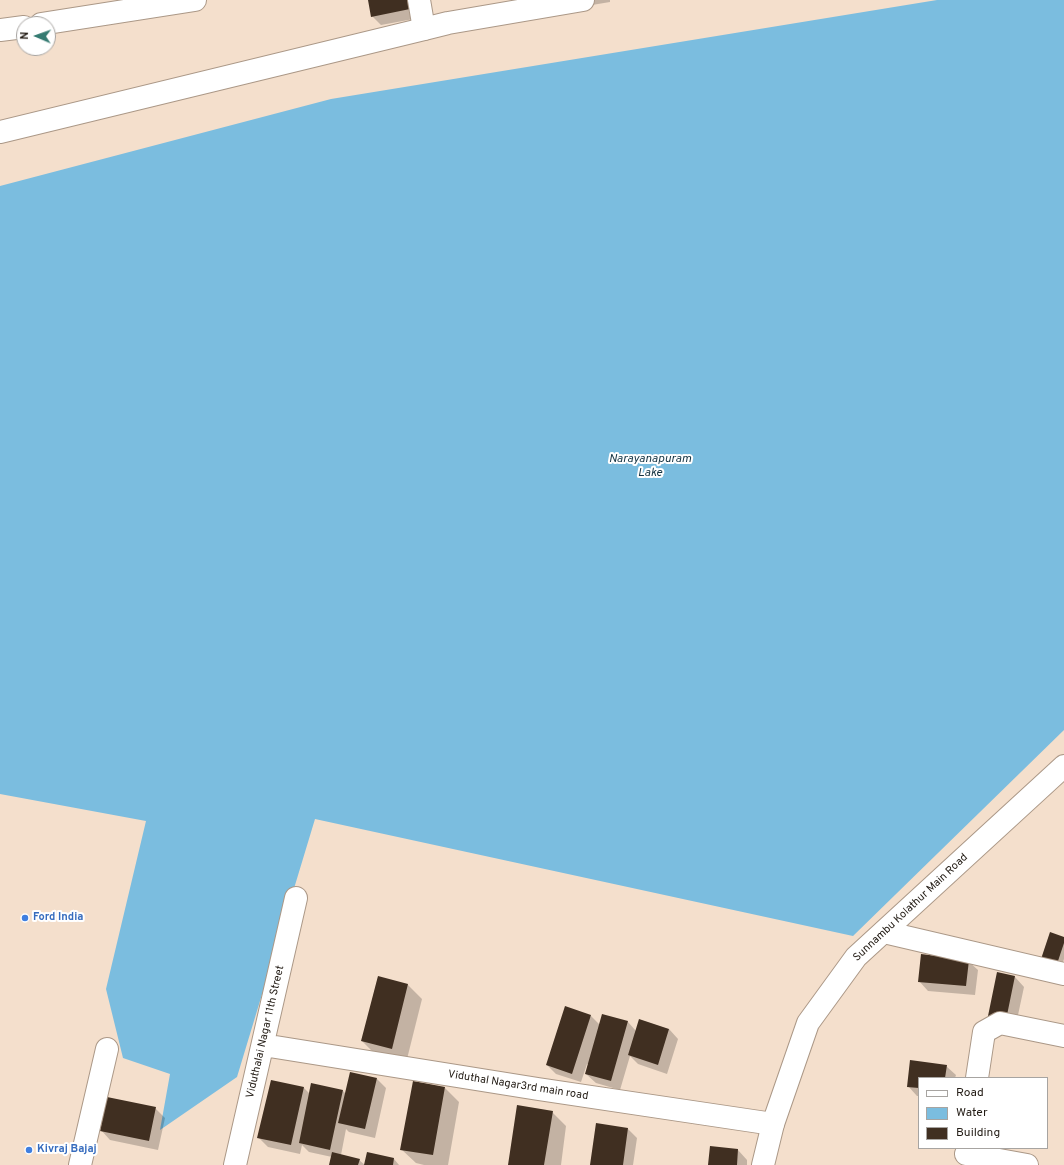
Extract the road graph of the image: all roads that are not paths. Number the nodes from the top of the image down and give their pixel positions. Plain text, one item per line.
1 (195, 0) edge
2 (419, 0) edge
3 (583, 0) edge
4 (519, 5) edge
5 (56, 22) edge
6 (16, 28) edge
7 (424, 29) junction
8 (0, 30) edge
9 (0, 132) edge
10 (1064, 766) edge
11 (296, 898) dead end
12 (884, 932) junction
13 (1064, 974) edge
14 (1064, 1036) edge
15 (263, 1045) junction
16 (107, 1049) dead end
17 (977, 1077) edge
18 (773, 1124) junction
19 (965, 1156) edge
20 (80, 1165) edge
21 (235, 1165) edge
22 (763, 1165) edge
23 (1027, 1165) edge

1 - 5 street
2 - 7 street
3 - 4 street
4 - 7 street
6 - 8 street
7 - 9 street
10 - 12 street, Sunnambu Kolathur Main Road
11 - 15 street, Viduthalai Nagar 11th Street
12 - 13 street
12 - 18 street, Sunnambu Kolathur Main Road
14 - 17 street
15 - 18 street, Viduthal Nagar3rd main road
15 - 21 street, Viduthalai Nagar 11th Street
16 - 20 street
18 - 22 street, Sunnambu Kolathur Main Road
19 - 23 street

